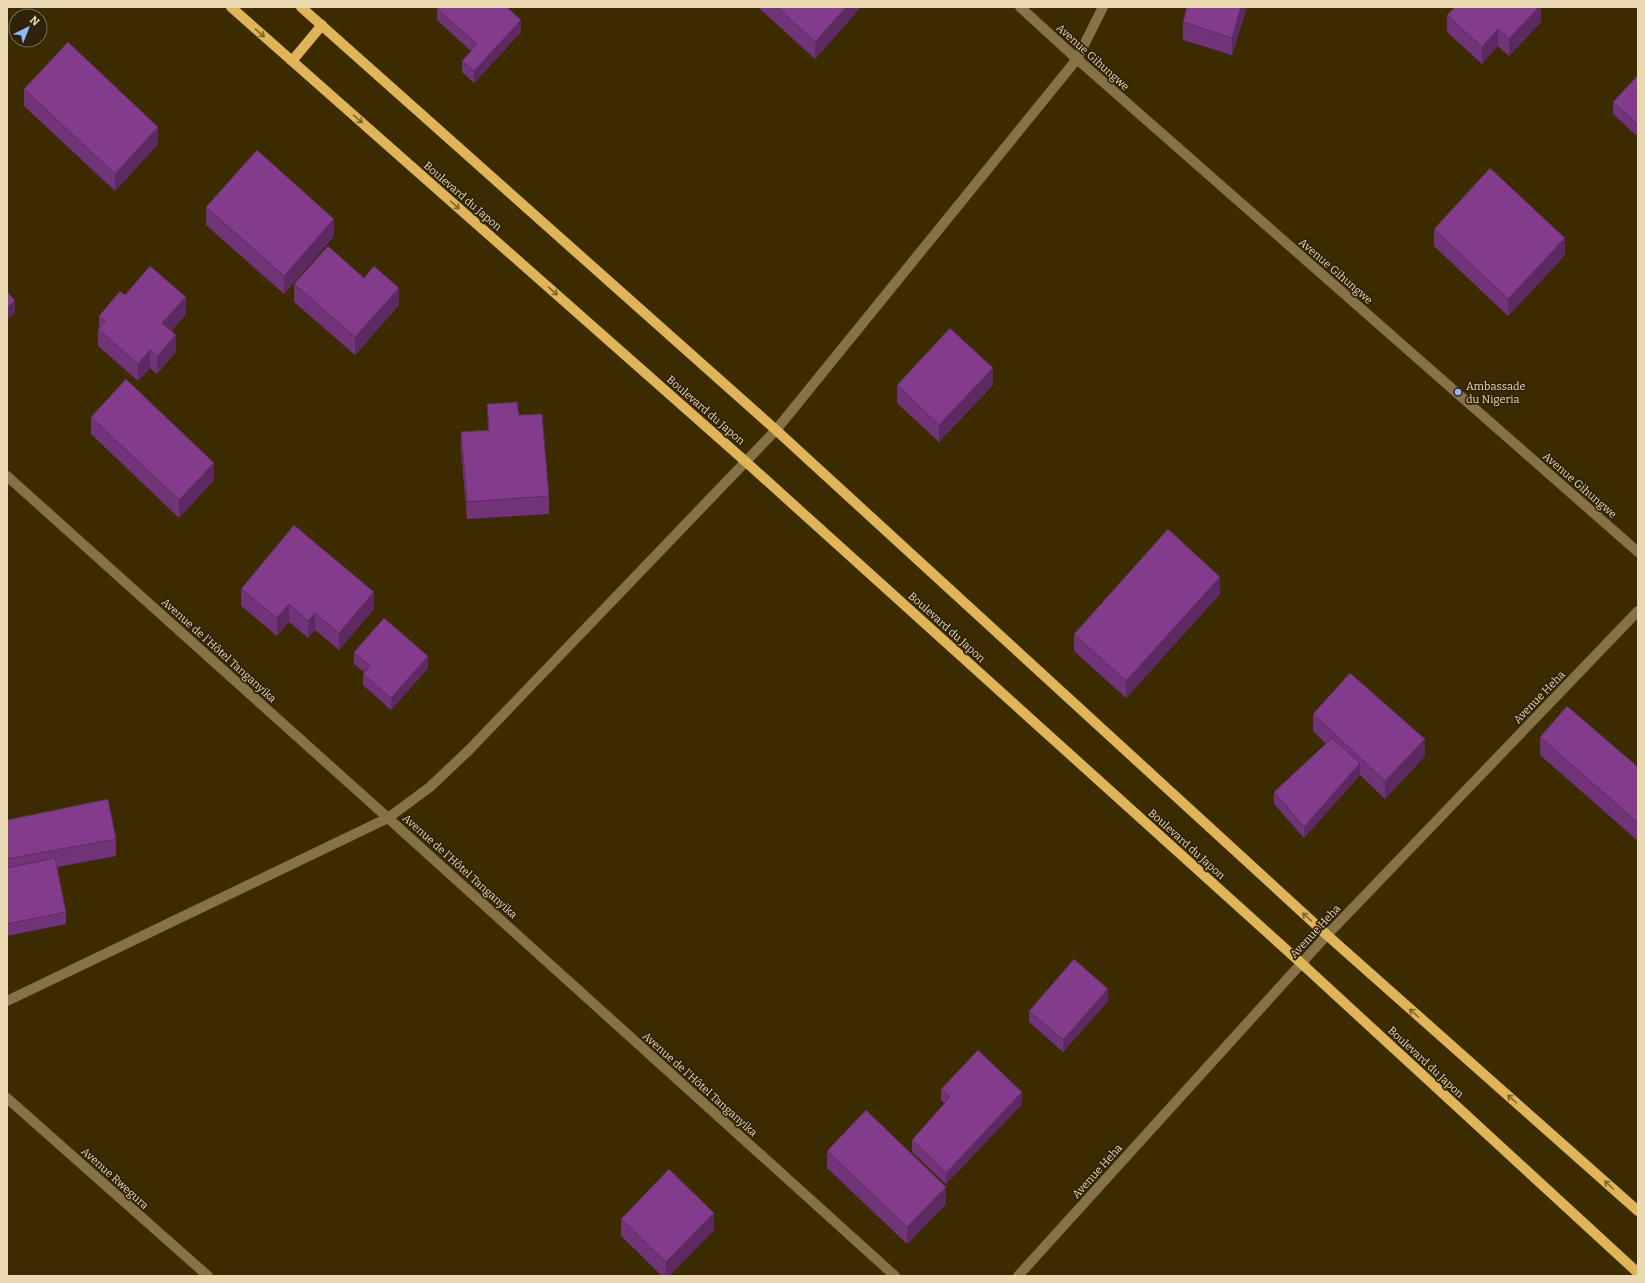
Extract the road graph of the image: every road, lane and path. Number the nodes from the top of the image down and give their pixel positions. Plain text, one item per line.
1 (231, 7) edge
2 (301, 7) edge
3 (1020, 7) edge
4 (1103, 7) edge
5 (322, 25) junction
6 (1077, 59) junction
7 (292, 61) junction
8 (776, 430) junction
9 (745, 461) junction
10 (7, 476) edge
11 (1638, 552) edge
12 (1638, 611) edge
13 (388, 818) junction
14 (1327, 935) junction
15 (1301, 963) junction
16 (7, 1001) edge
17 (7, 1098) edge
18 (1638, 1211) edge
19 (1638, 1274) edge
20 (208, 1276) edge
21 (895, 1276) edge
22 (1018, 1276) edge

1 -> 7 main road, Boulevard du Japon
2 - 5 main road
3 - 6 street, Avenue Gihungwe
4 - 6 street
5 - 7 main road
5 - 8 main road
6 - 8 street
6 - 11 street, Avenue Gihungwe
7 -> 9 main road, Boulevard du Japon
8 - 9 street
14 -> 8 main road
9 - 13 street
9 - 15 main road, Boulevard du Japon
10 - 13 street, Avenue de l'Hôtel Tanganyika
12 - 14 street, Avenue Heha
13 - 16 street
13 - 21 street, Avenue de l'Hôtel Tanganyika
14 - 15 street, Avenue Heha
18 -> 14 main road
15 - 19 main road, Boulevard du Japon
15 - 22 street, Avenue Heha
17 - 20 street, Avenue Rwegura

